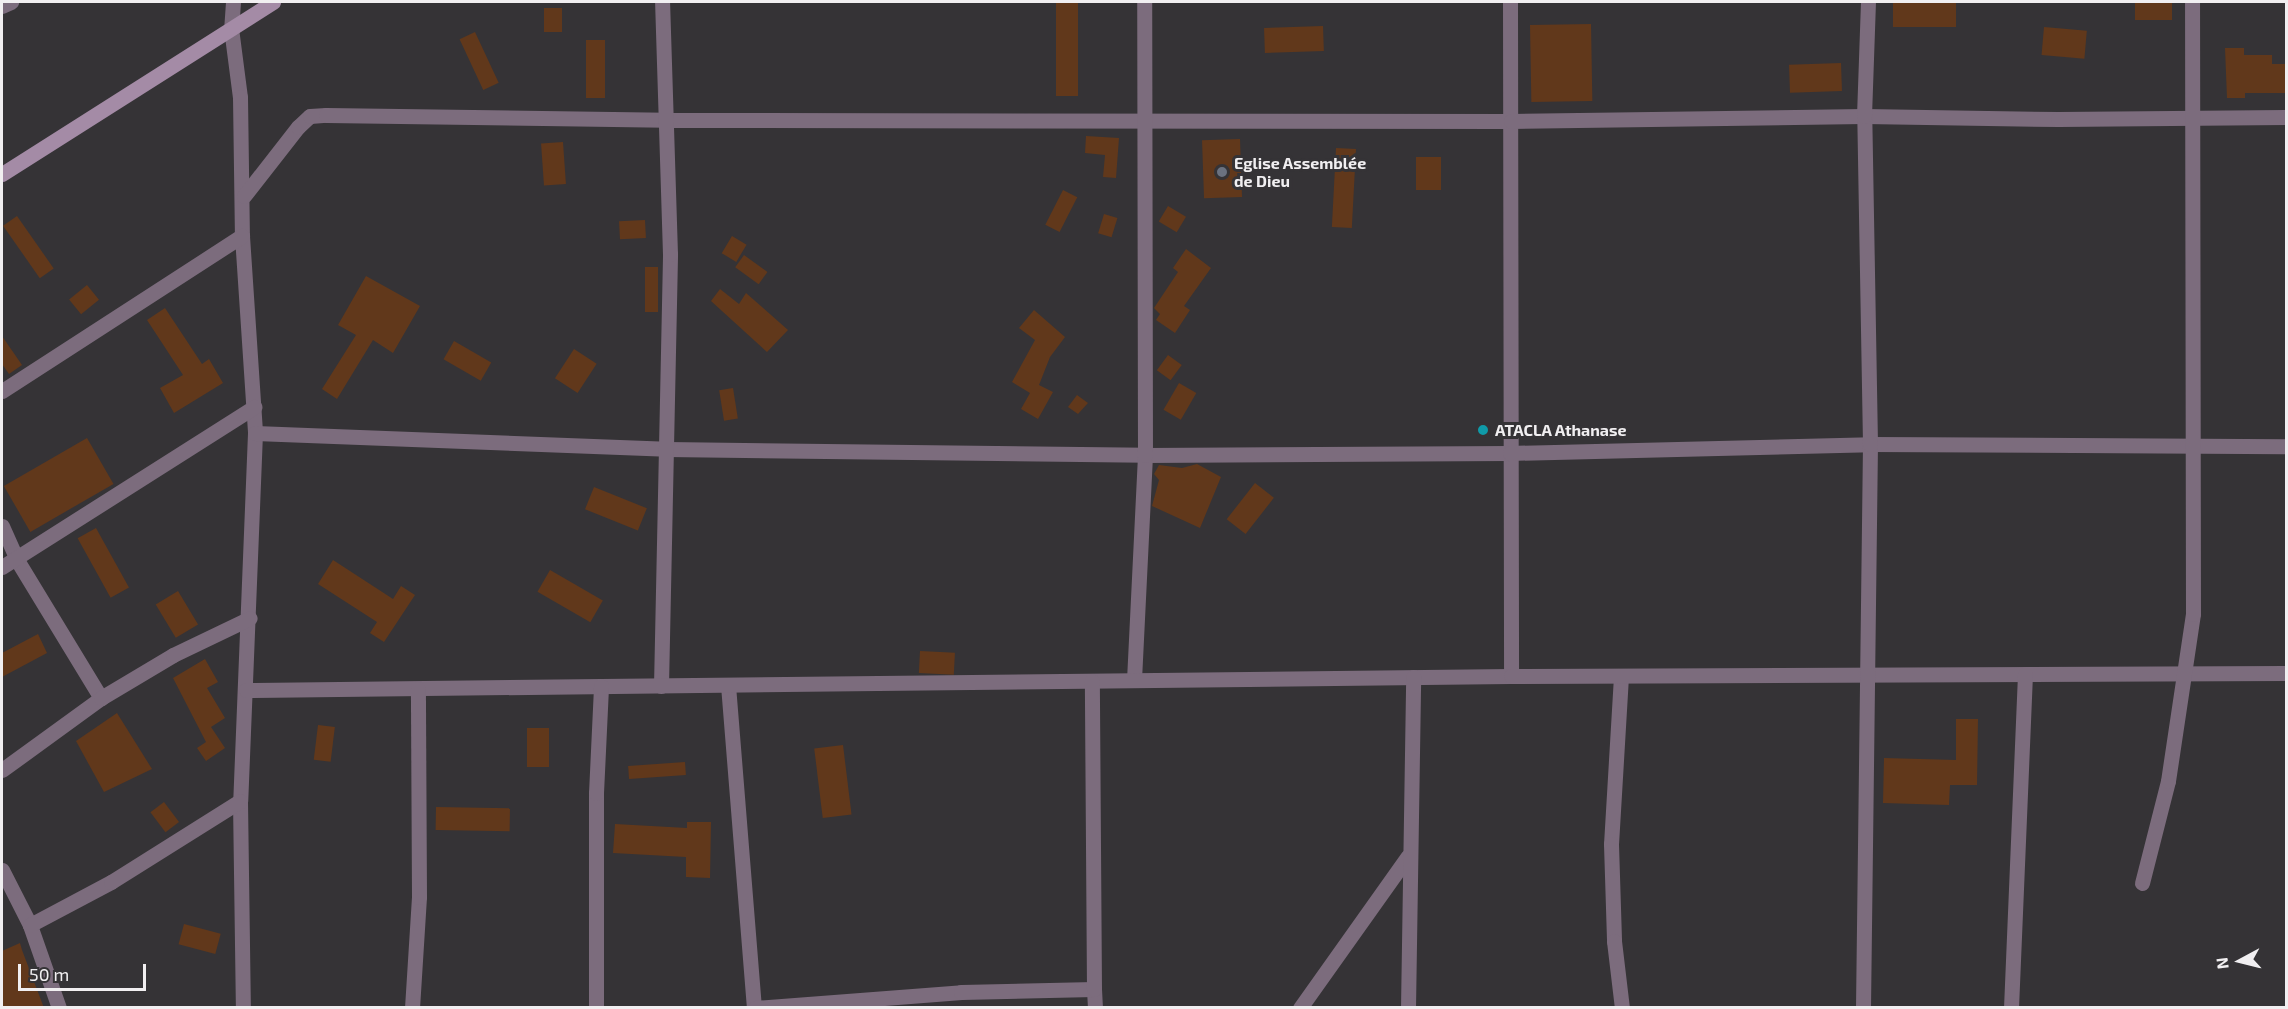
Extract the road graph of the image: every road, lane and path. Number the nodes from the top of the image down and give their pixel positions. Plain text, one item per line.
1 (11, 2) edge
2 (233, 2) edge
3 (273, 2) edge
4 (662, 2) edge
5 (1144, 2) edge
6 (1510, 2) edge
7 (1868, 2) edge
8 (2192, 2) edge
9 (2, 6) edge
10 (231, 28) junction
11 (1864, 116) junction
12 (2286, 117) edge
13 (1144, 118) junction
14 (2193, 119) junction
15 (665, 120) junction
16 (1511, 121) junction
17 (2, 174) edge
18 (244, 196) junction
19 (242, 236) junction
20 (2, 391) edge
21 (254, 407) junction
22 (255, 433) junction
23 (1870, 444) junction
24 (2286, 446) edge
25 (2195, 448) junction
26 (666, 449) junction
27 (1510, 453) junction
28 (1145, 455) junction
29 (2, 526) edge
30 (17, 560) junction
31 (2, 567) edge
32 (250, 618) junction
33 (2286, 673) edge
34 (2025, 674) junction
35 (2185, 674) junction
36 (1866, 675) junction
37 (1511, 676) junction
38 (1621, 676) junction
39 (1413, 677) junction
40 (1134, 680) junction
41 (1092, 681) junction
42 (728, 685) junction
43 (601, 686) junction
44 (661, 686) junction
45 (418, 688) junction
46 (246, 690) junction
47 (101, 699) junction
48 (2, 770) edge
49 (240, 801) junction
50 (1408, 856) junction
51 (2, 870) edge
52 (2142, 883) dead end
53 (30, 925) junction
54 (1094, 989) junction
55 (754, 1006) edge
56 (59, 1008) edge
57 (243, 1008) edge
58 (412, 1008) edge
59 (596, 1008) edge
60 (1095, 1008) edge
61 (1300, 1008) edge
62 (1408, 1008) edge
63 (1622, 1008) edge
64 (1863, 1008) edge
65 (2011, 1008) edge

1 - 9 street
2 - 10 street
3 - 10 main road
4 - 15 street
5 - 13 street
6 - 16 street
7 - 11 street
8 - 14 street
10 - 17 main road
10 - 18 street
11 - 14 street
11 - 16 street
11 - 23 street
12 - 14 street
13 - 15 street
13 - 16 street
13 - 28 street
14 - 25 street
15 - 18 street
15 - 26 street
16 - 27 street
18 - 19 street
19 - 20 street
19 - 21 street
21 - 22 street
21 - 30 street
22 - 26 street
22 - 32 street
23 - 25 street
23 - 27 street
23 - 36 street
24 - 25 street
25 - 35 street
26 - 28 street
26 - 44 street
27 - 28 street
27 - 37 street
28 - 40 street
29 - 30 street
30 - 31 street
30 - 47 street
32 - 46 street
32 - 47 street
33 - 35 street
34 - 35 street
34 - 36 street
34 - 65 street
35 - 52 street
36 - 38 street
36 - 64 street
37 - 38 street
37 - 39 street
38 - 63 street
39 - 40 street
39 - 50 street
40 - 41 street
41 - 42 street
41 - 54 street
42 - 44 street
42 - 55 street
43 - 44 street
43 - 45 street
43 - 59 street
45 - 46 street
45 - 58 street
46 - 49 street
47 - 48 street
49 - 53 street
49 - 57 street
50 - 61 street
50 - 62 street
51 - 53 street
53 - 56 street
54 - 55 street
54 - 60 street

